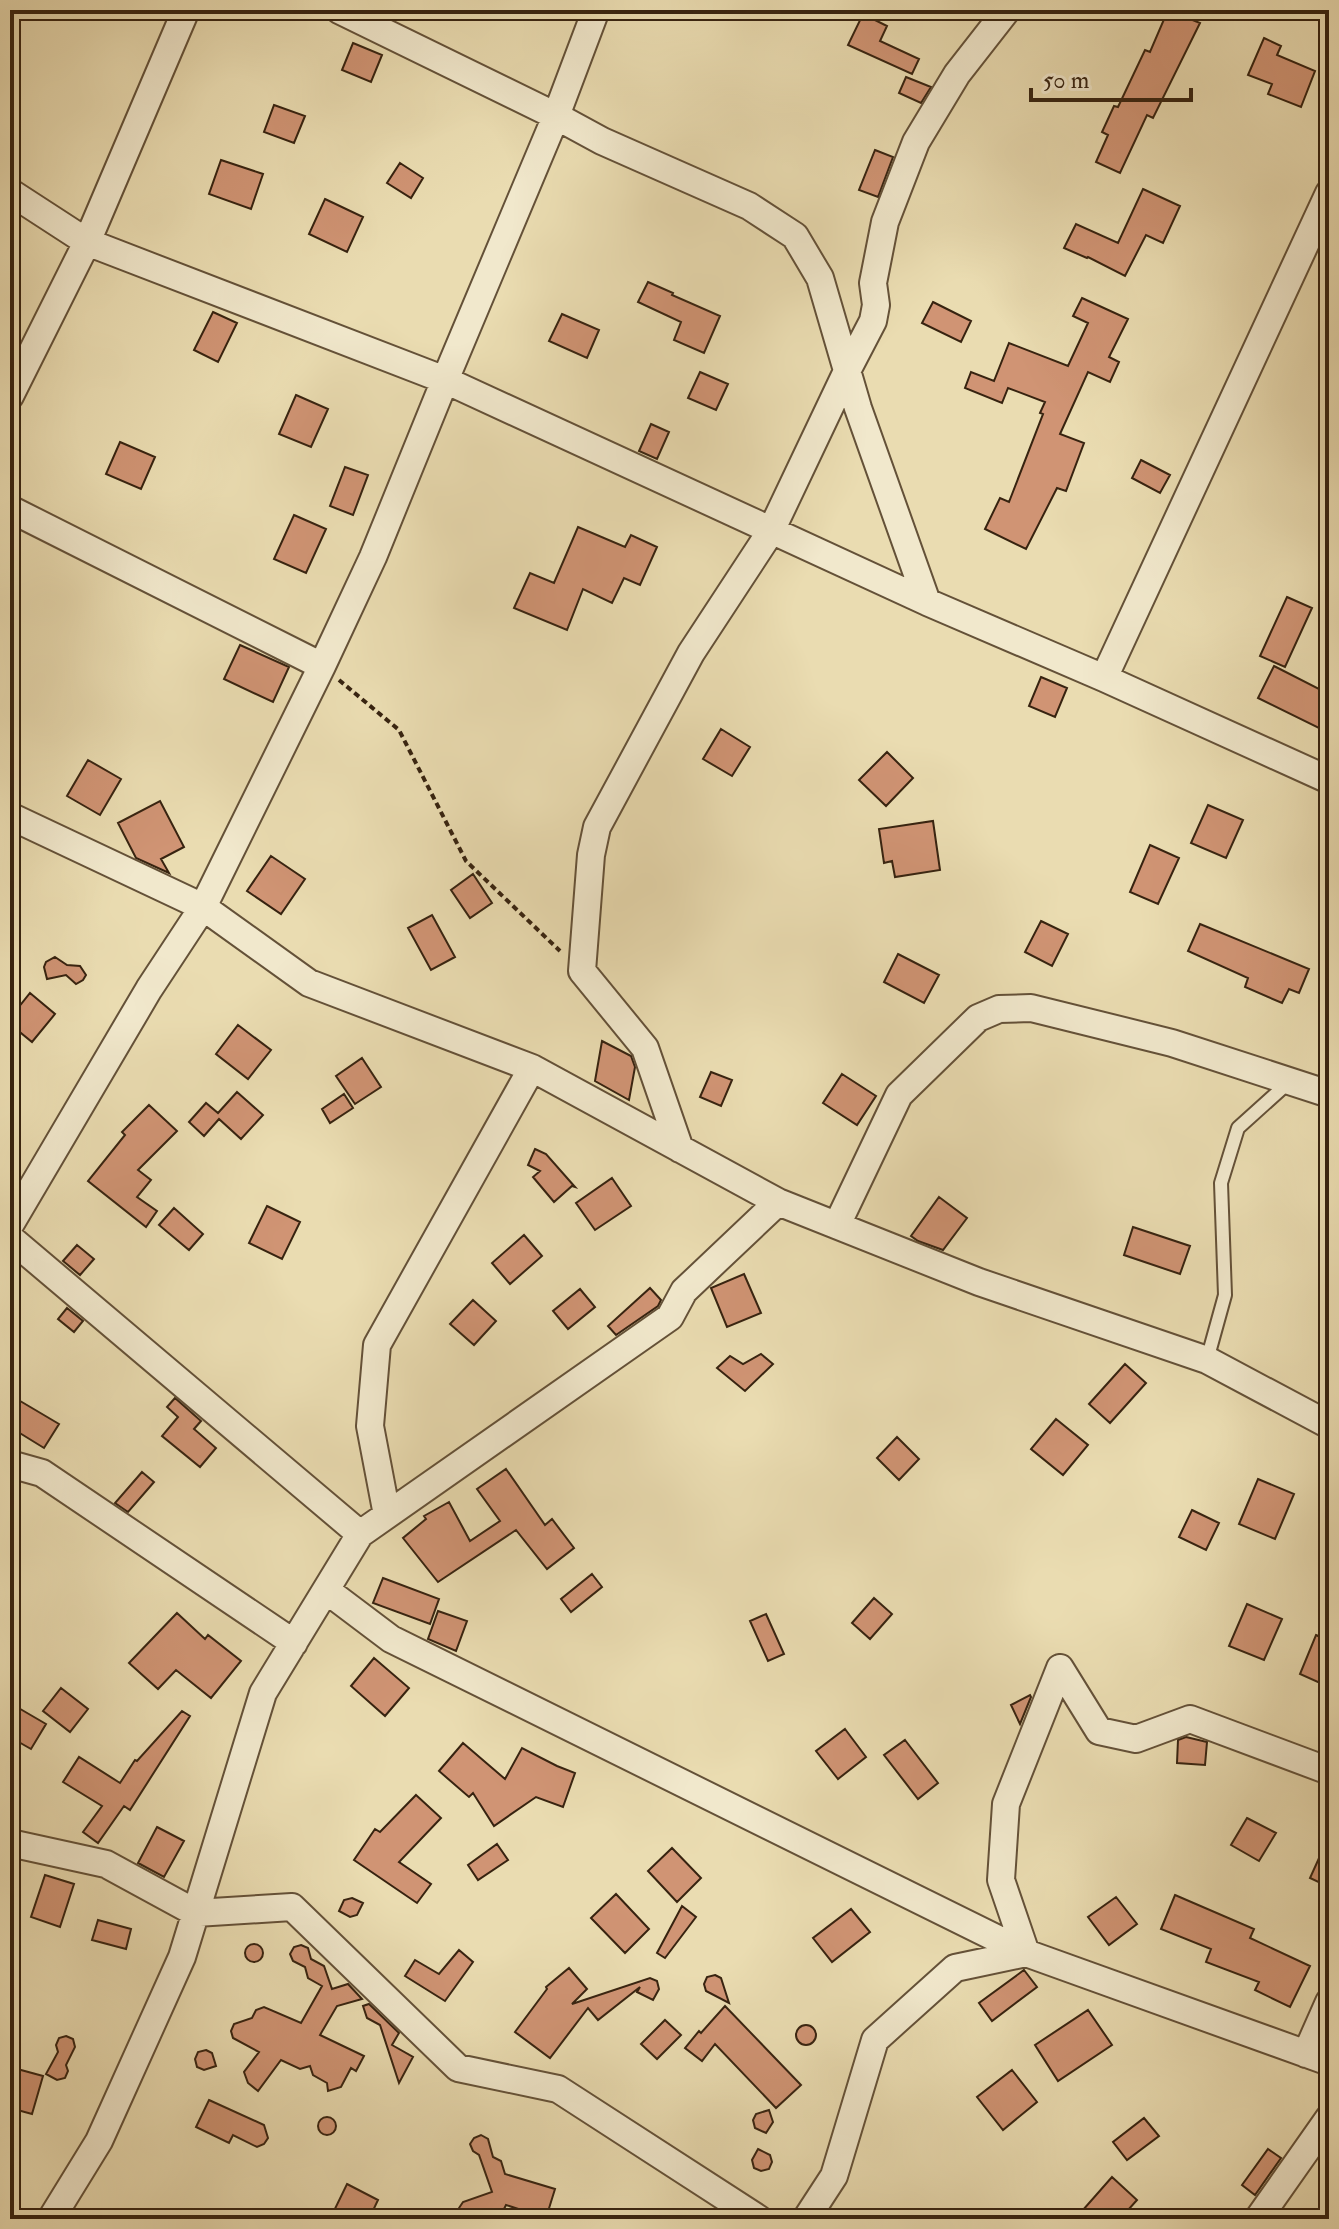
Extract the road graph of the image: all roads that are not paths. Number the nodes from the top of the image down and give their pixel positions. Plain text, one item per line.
1 (186, 10) edge
2 (339, 10) edge
3 (596, 10) edge
4 (1007, 10) edge
5 (556, 116) junction
6 (10, 192) edge
7 (1329, 193) edge
8 (87, 242) junction
9 (848, 369) junction
10 (445, 380) junction
11 (10, 396) edge
12 (10, 509) edge
13 (771, 531) junction
14 (927, 602) junction
15 (322, 666) junction
16 (1104, 678) junction
17 (1329, 780) edge
18 (10, 816) edge
19 (203, 907) junction
20 (532, 1068) junction
21 (1289, 1082) junction
22 (1327, 1086) edge
23 (680, 1149) junction
24 (778, 1202) junction
25 (10, 1225) edge
26 (837, 1225) junction
27 (10, 1238) edge
28 (1207, 1360) junction
29 (1329, 1425) edge
30 (10, 1464) edge
31 (387, 1515) junction
32 (360, 1534) junction
33 (326, 1590) junction
34 (294, 1643) junction
35 (1329, 1771) edge
36 (10, 1843) edge
37 (196, 1913) junction
38 (1026, 1953) junction
39 (1329, 2002) edge
40 (1318, 2058) edge
41 (1329, 2118) edge
42 (51, 2219) edge
43 (759, 2219) edge
44 (806, 2219) edge
45 (1258, 2219) edge

1 - 8 street
2 - 5 street
3 - 5 street
4 - 9 street
5 - 9 street
5 - 10 street
6 - 8 street
7 - 16 street
8 - 10 street
8 - 11 street
9 - 13 street
9 - 14 street
10 - 13 street
10 - 15 street
12 - 15 street
13 - 14 street
13 - 23 street
14 - 16 street
15 - 19 street
16 - 17 street
18 - 19 street
19 - 20 street
19 - 25 street
20 - 23 street
20 - 31 street
21 - 22 street
21 - 26 street
21 - 28 lane
23 - 24 street
24 - 26 street
24 - 31 street
26 - 28 street
27 - 32 street
28 - 29 street
30 - 34 street
31 - 32 street
32 - 33 street
33 - 34 street
33 - 38 street
34 - 37 street
35 - 38 street
36 - 37 street
37 - 42 street
37 - 43 street
38 - 40 street
38 - 44 street
39 - 40 street
41 - 45 street

